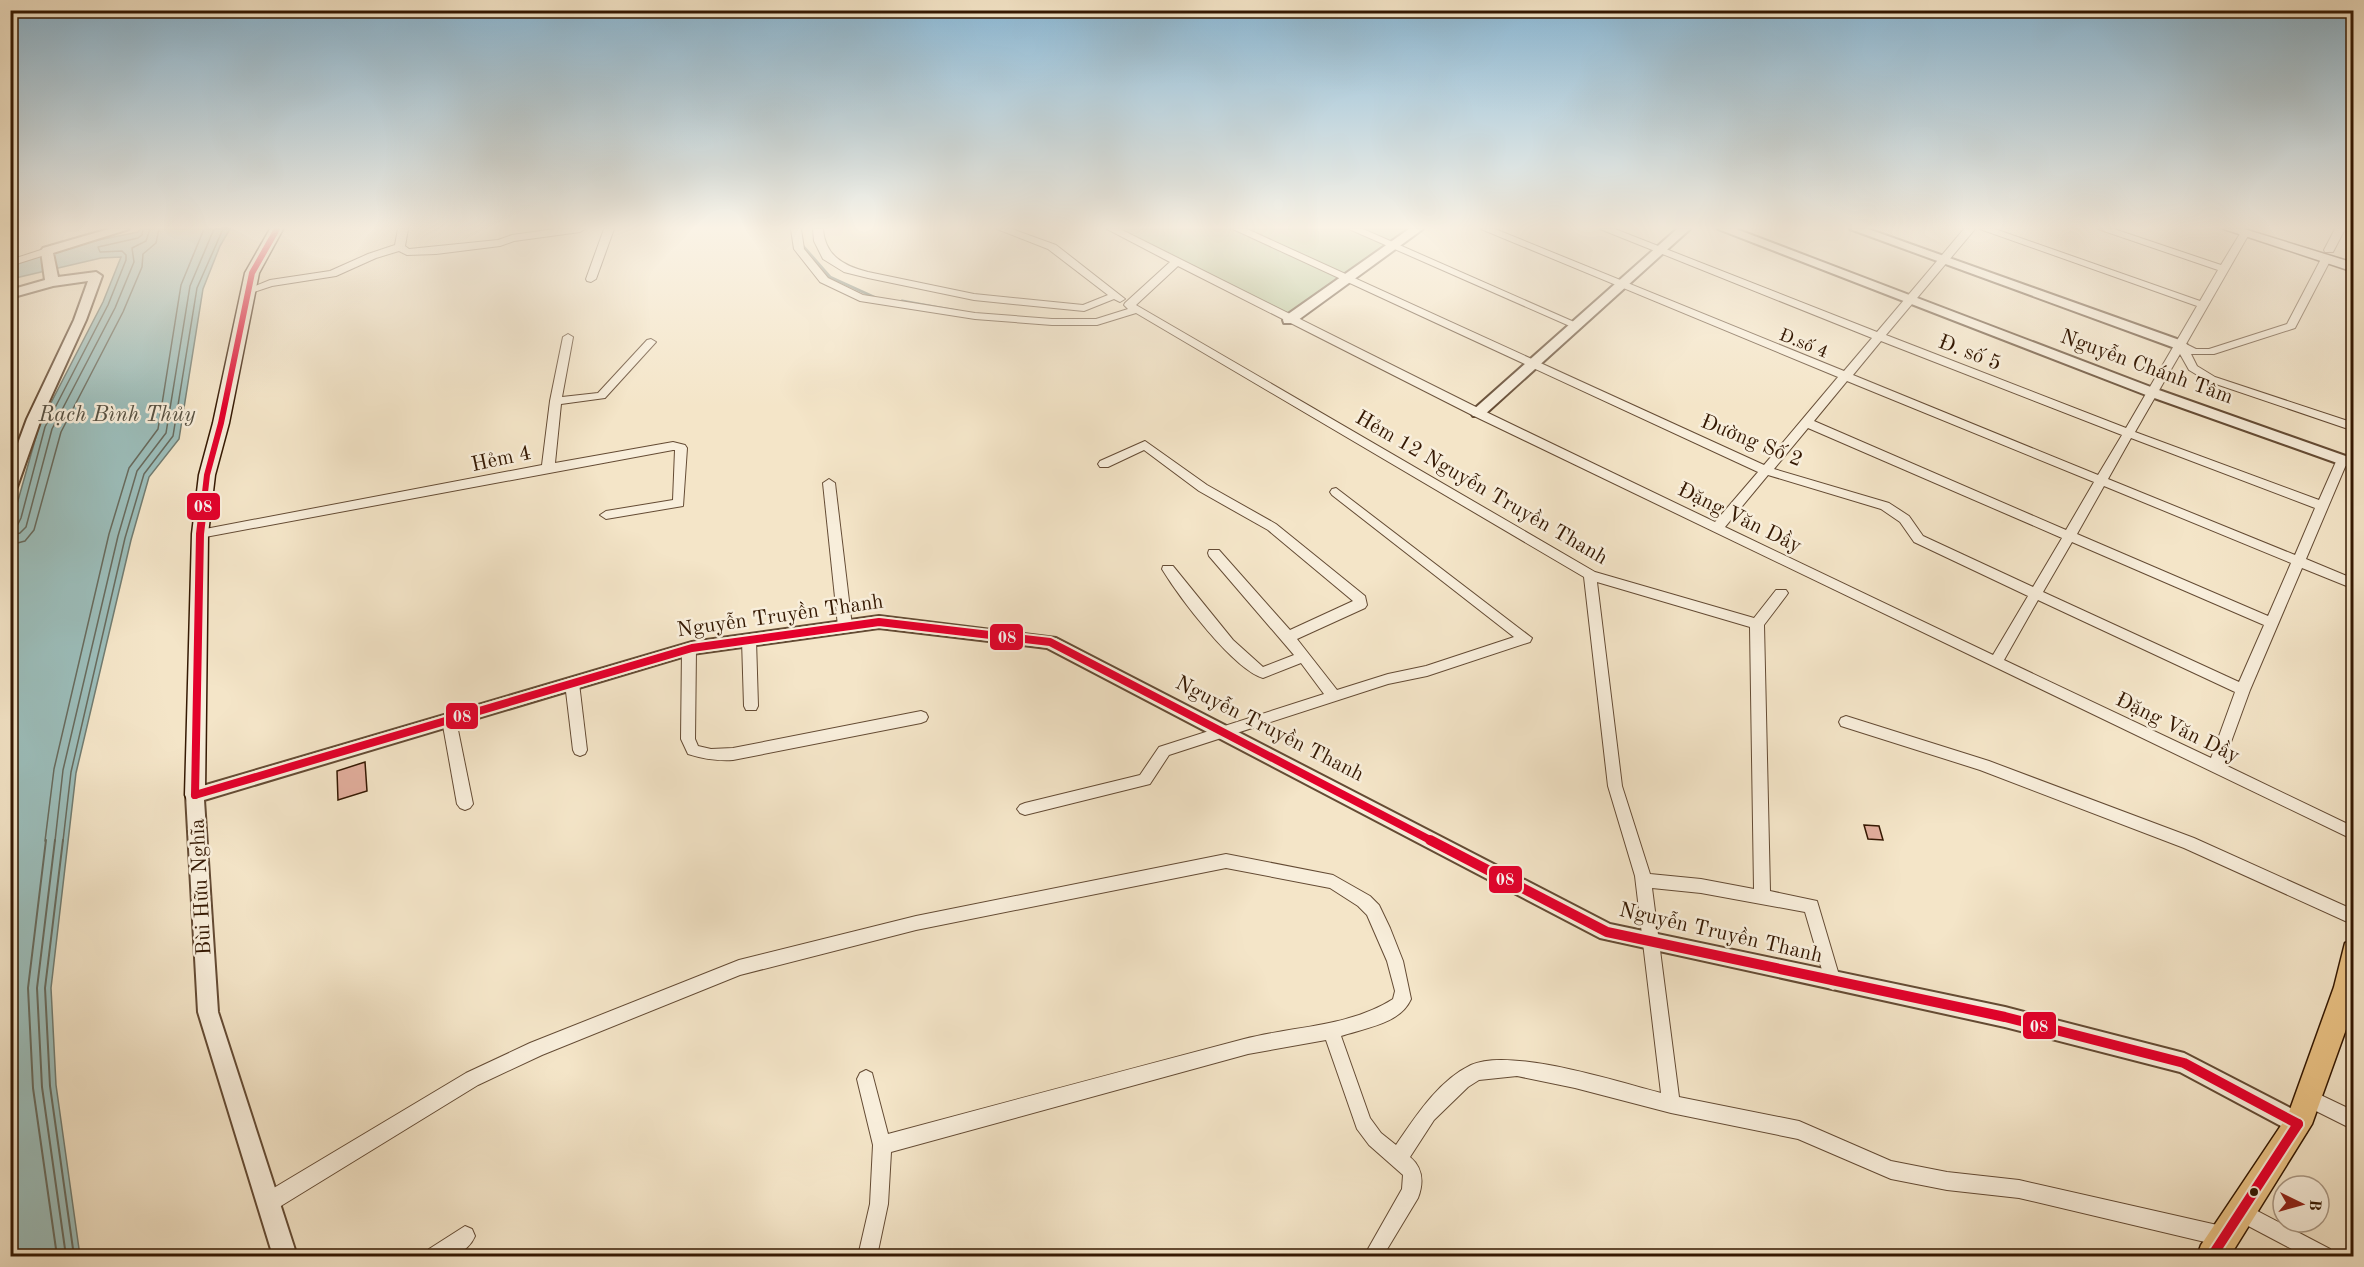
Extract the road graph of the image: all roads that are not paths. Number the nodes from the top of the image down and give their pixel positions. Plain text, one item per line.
1 (92, 288) edge
2 (256, 288) edge
3 (840, 288) edge
4 (931, 288) edge
5 (1107, 288) edge
6 (1150, 288) edge
7 (1225, 288) edge
8 (1333, 288) edge
9 (1366, 288) edge
10 (1491, 288) edge
11 (1617, 288) edge
12 (1628, 288) edge
13 (1754, 288) edge
14 (1881, 288) edge
15 (1919, 288) edge
16 (2020, 288) edge
17 (2155, 288) edge
18 (2213, 288) edge
19 (2310, 288) edge
20 (248, 291) joint
21 (1116, 295) junction
22 (1910, 299) junction
23 (2204, 305) junction
24 (1132, 307) junction
25 (1289, 320) junction
26 (1576, 325) junction
27 (568, 337) dead end
28 (1878, 337) junction
29 (651, 342) dead end
30 (2180, 345) junction
31 (1531, 365) junction
32 (1843, 377) junction
33 (2151, 392) junction
34 (556, 401) junction
35 (1478, 413) junction
36 (1805, 422) junction
37 (2354, 427) edge
38 (2127, 434) junction
39 (2348, 462) edge
40 (1104, 464) dead end
41 (548, 468) junction
42 (1764, 470) junction
43 (2100, 480) junction
44 (829, 483) dead end
45 (10, 487) edge
46 (1336, 492) dead end
47 (2322, 506) junction
48 (606, 515) dead end
49 (1717, 528) junction
50 (200, 534) junction
51 (2068, 535) junction
52 (1214, 553) dead end
53 (2297, 561) junction
54 (1168, 569) dead end
55 (1590, 574) junction
56 (2354, 584) edge
57 (1781, 592) dead end
58 (2035, 594) junction
59 (2272, 622) junction
60 (1757, 624) junction
61 (845, 626) junction
62 (1288, 637) junction
63 (749, 640) junction
64 (689, 649) junction
65 (1302, 657) junction
66 (1996, 662) junction
67 (572, 683) junction
68 (2243, 690) junction
69 (1334, 696) junction
70 (751, 706) dead end
71 (921, 717) dead end
72 (449, 720) junction
73 (1846, 722) dead end
74 (1225, 731) junction
75 (580, 750) dead end
76 (2215, 767) junction
77 (195, 795) junction
78 (465, 804) dead end
79 (1025, 809) dead end
80 (2354, 834) edge
81 (1643, 880) junction
82 (1762, 897) junction
83 (2354, 918) edge
84 (1650, 942) junction
85 (2354, 951) edge
86 (1833, 982) junction
87 (1331, 1031) junction
88 (867, 1080) dead end
89 (1671, 1104) junction
90 (2303, 1111) junction
91 (2354, 1121) edge
92 (882, 1145) junction
93 (1398, 1159) junction
94 (269, 1202) junction
95 (2242, 1212) junction
96 (465, 1236) dead end
97 (2219, 1247) edge
98 (285, 1257) edge
99 (436, 1257) edge
100 (867, 1257) edge
101 (1373, 1257) edge
102 (2323, 1257) edge

1 - 45 street
2 - 20 street
3 - 24 street
4 - 21 street
5 - 21 street, Hẻm 12 Nguyễn Truyền Thanh
6 - 24 street
7 - 25 street, Đặng Văn Dầy
8 - 25 street
9 - 31 street, Đường Số 2
10 - 26 street
11 - 26 street
12 - 32 street, Đ.số 4
13 - 28 street, Đ. số 5
14 - 22 street, Nguyễn Chánh Tâm
15 - 22 street
16 - 30 street
17 - 23 street
18 - 23 street
19 - 30 street
20 - 50 main road, Bùi Hữu Nghĩa
21 - 24 street, Hẻm 12 Nguyễn Truyền Thanh
22 - 28 street
22 - 33 street, Nguyễn Chánh Tâm
23 - 30 street
24 - 55 street, Hẻm 12 Nguyễn Truyền Thanh
25 - 35 street, Đặng Văn Dầy
26 - 31 street
27 - 34 street
28 - 32 street
28 - 38 street, Đ. số 5
29 - 34 street
30 - 33 street
30 - 37 street
31 - 35 street
31 - 42 street, Đường Số 2
32 - 36 street
32 - 43 street, Đ.số 4
33 - 38 street
33 - 39 street, Nguyễn Chánh Tâm
34 - 41 street
35 - 49 street, Đặng Văn Dầy
36 - 42 street
36 - 51 street
38 - 43 street
38 - 47 street, Đ. số 5
39 - 47 street
40 - 62 street
41 - 48 street, Hẻm 4
41 - 50 street, Hẻm 4
42 - 49 street
42 - 58 street, Đường Số 2
43 - 51 street
43 - 53 street, Đ.số 4
44 - 61 street
46 - 69 street
47 - 53 street
49 - 66 street, Đặng Văn Dầy
50 - 77 main road, Bùi Hữu Nghĩa
51 - 58 street
51 - 59 street
52 - 62 street
53 - 56 street, Đ.số 4
53 - 59 street
54 - 65 street
55 - 60 street, Hẻm 12 Nguyễn Truyền Thanh
55 - 81 street
57 - 60 street
58 - 66 street
58 - 68 street, Đường Số 2
59 - 68 street
60 - 82 street
61 - 63 street, Nguyễn Truyền Thanh
61 - 74 street, Nguyễn Truyền Thanh
62 - 65 street
63 - 64 street, Nguyễn Truyền Thanh
63 - 70 street
64 - 67 street, Nguyễn Truyền Thanh
64 - 71 street
65 - 69 street
66 - 76 street, Đặng Văn Dầy
67 - 72 street, Nguyễn Truyền Thanh
67 - 75 street
68 - 76 street
69 - 74 street
72 - 77 street, Nguyễn Truyền Thanh
72 - 78 street
73 - 83 street
74 - 79 street
74 - 84 street, Nguyễn Truyền Thanh
76 - 80 street, Đặng Văn Dầy
77 - 94 street, Bùi Hữu Nghĩa
81 - 82 street
81 - 84 street
82 - 86 street
84 - 86 street, Nguyễn Truyền Thanh
84 - 89 street
85 - 90 highway
86 - 90 street, Nguyễn Truyền Thanh
87 - 92 street
87 - 93 street
87 - 94 street
88 - 92 street
89 - 93 street
89 - 97 street
90 - 91 street
90 - 95 highway
92 - 100 street
93 - 101 street
94 - 98 street, Bùi Hữu Nghĩa
95 - 97 highway
95 - 102 street
96 - 99 street

